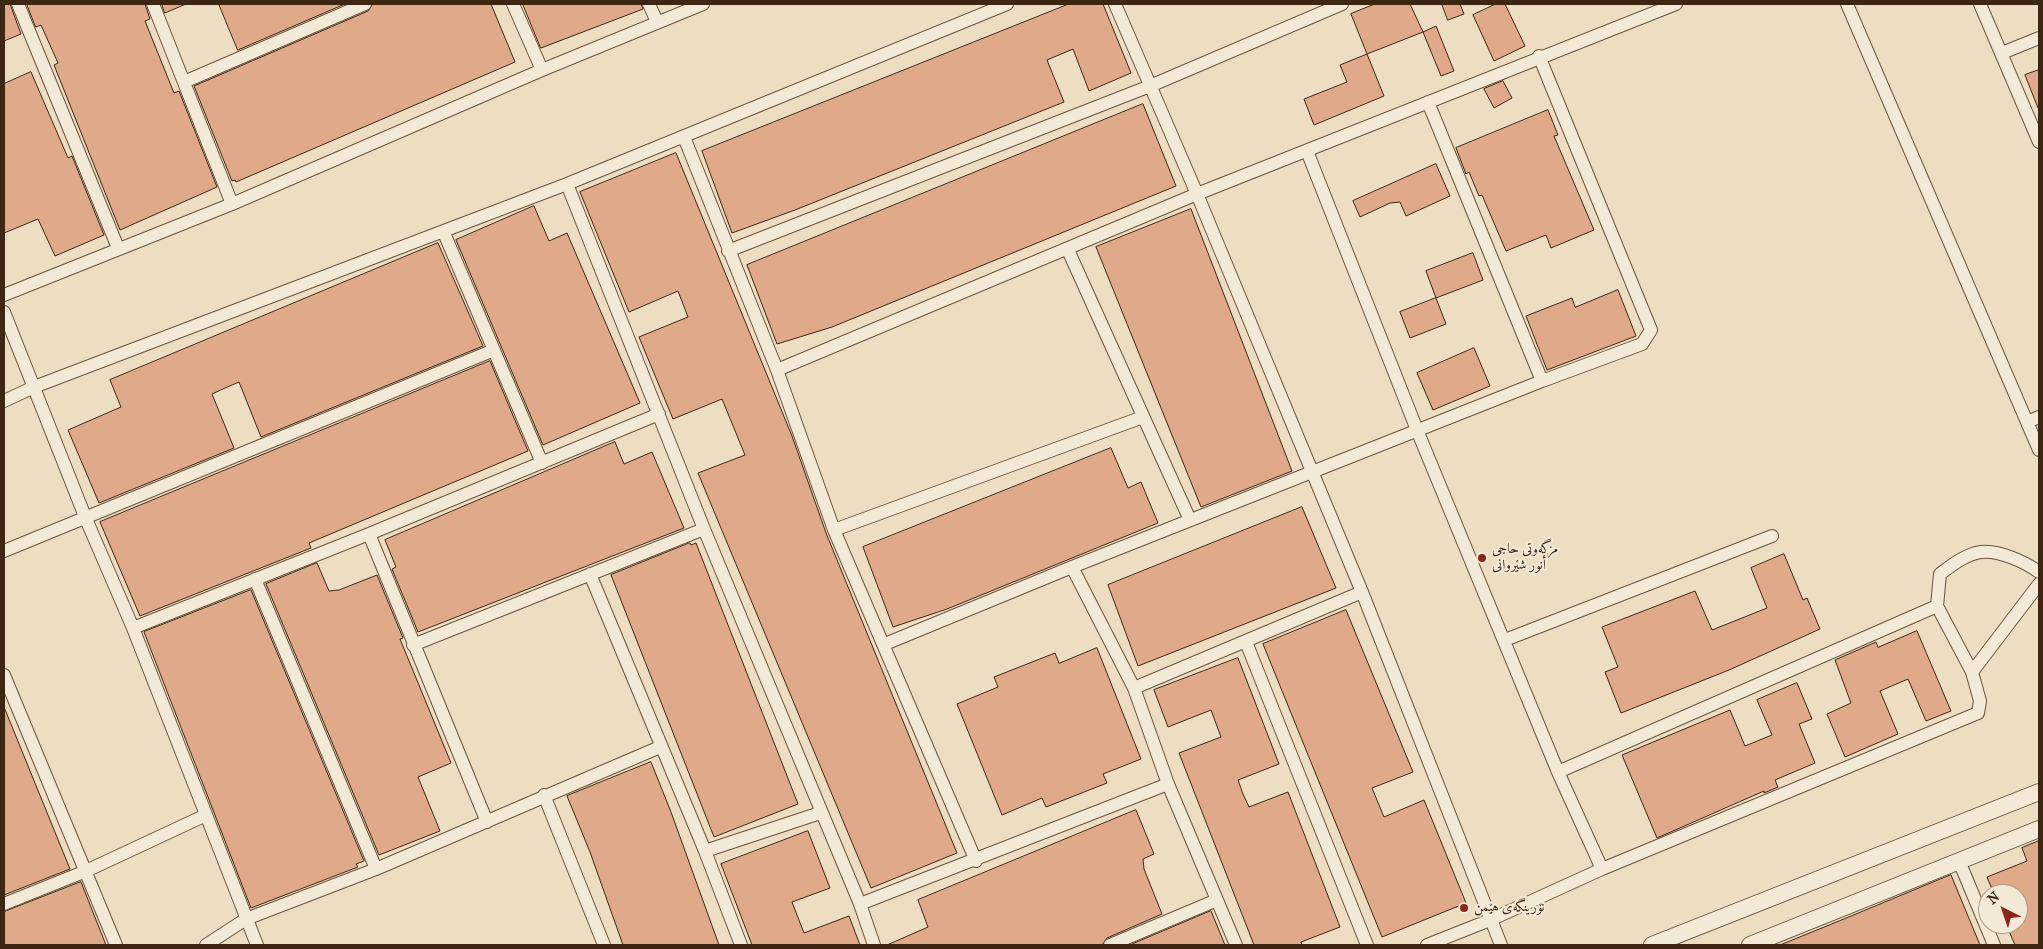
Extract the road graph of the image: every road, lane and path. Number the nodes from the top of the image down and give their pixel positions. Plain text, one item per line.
1 (18, 4) edge
2 (153, 4) edge
3 (365, 4) edge
4 (513, 4) edge
5 (649, 4) edge
6 (703, 4) edge
7 (1008, 4) edge
8 (1114, 4) edge
9 (1342, 4) edge
10 (1676, 4) edge
11 (1847, 4) edge
12 (1980, 4) edge
13 (657, 22) junction
14 (2039, 38) edge
15 (2002, 53) junction
16 (1540, 56) junction
17 (542, 70) junction
18 (184, 82) junction
19 (1150, 86) junction
20 (1428, 102) junction
21 (684, 137) junction
22 (2039, 142) edge
23 (1307, 151) junction
24 (567, 184) junction
25 (1198, 194) junction
26 (232, 204) junction
27 (444, 233) junction
28 (118, 248) junction
29 (1068, 250) junction
30 (728, 251) junction
31 (4, 295) edge
32 (4, 312) edge
33 (494, 350) junction
34 (776, 370) junction
35 (1542, 380) junction
36 (34, 387) junction
37 (4, 401) edge
38 (659, 414) junction
39 (1143, 417) junction
40 (2033, 419) edge
41 (1417, 430) junction
42 (2039, 450) edge
43 (542, 463) junction
44 (1312, 472) junction
45 (86, 519) junction
46 (1190, 520) junction
47 (704, 529) junction
48 (834, 530) junction
49 (369, 534) junction
50 (1772, 536) dead end
51 (4, 551) edge
52 (1072, 566) junction
53 (2039, 572) edge
54 (590, 574) junction
55 (255, 579) junction
56 (2039, 584) edge
57 (1362, 592) junction
58 (1937, 606) junction
59 (133, 628) junction
60 (1506, 640) junction
61 (1246, 642) junction
62 (885, 644) junction
63 (413, 645) junction
64 (1972, 672) junction
65 (4, 675) edge
66 (1134, 688) junction
67 (660, 747) junction
68 (1558, 772) junction
69 (1168, 784) junction
70 (2039, 792) edge
71 (544, 796) junction
72 (820, 813) junction
73 (206, 815) junction
74 (487, 822) junction
75 (2039, 829) edge
76 (705, 851) junction
77 (976, 860) junction
78 (1959, 861) junction
79 (376, 869) junction
80 (1602, 869) junction
81 (86, 871) junction
82 (1217, 900) junction
83 (4, 904) edge
84 (860, 904) junction
85 (246, 918) junction
86 (1490, 920) junction
87 (116, 945) edge
88 (206, 945) edge
89 (257, 945) edge
90 (604, 945) edge
91 (741, 945) edge
92 (874, 945) edge
93 (1110, 945) edge
94 (1236, 945) edge
95 (1367, 945) edge
96 (1427, 945) edge
97 (1501, 945) edge
98 (1652, 945) edge
99 (1750, 945) edge
100 (1994, 945) edge

1 - 28 street
2 - 18 street
3 - 18 street
4 - 17 street
5 - 13 street
6 - 13 street
7 - 21 street
8 - 19 street
9 - 19 street
10 - 16 street
11 - 40 street
12 - 15 street
13 - 17 street
14 - 15 street
15 - 22 street
16 - 20 street
16 - 35 street
17 - 26 street
18 - 26 street
19 - 25 street
19 - 30 street
20 - 23 street
20 - 35 street
21 - 24 street
21 - 30 street
23 - 25 street
23 - 41 street
24 - 27 street
24 - 38 street
25 - 29 street
25 - 44 street
26 - 28 street
27 - 33 street
27 - 36 street
28 - 31 street
29 - 34 street
29 - 39 street
30 - 34 street
32 - 36 street
33 - 43 street
33 - 45 street
34 - 48 street
35 - 41 street
36 - 37 street
36 - 45 street
38 - 43 street
38 - 47 street
39 - 46 street
39 - 48 street
40 - 42 street
41 - 44 street
41 - 60 street
43 - 49 street
44 - 46 street
44 - 57 street
45 - 51 street
45 - 59 street
46 - 52 street
47 - 54 street
47 - 72 street
48 - 62 street
49 - 55 street
49 - 63 street
50 - 60 street
52 - 62 street
52 - 66 street
53 - 58 street
54 - 63 street
54 - 67 street
55 - 59 street
55 - 79 street
56 - 64 street
57 - 61 street
57 - 86 street
58 - 64 street
58 - 68 street
59 - 73 street
60 - 68 street
61 - 66 street
61 - 95 street
62 - 77 street
63 - 74 street
64 - 80 street
65 - 81 street
66 - 69 street
67 - 71 street
67 - 76 street
68 - 80 street
69 - 77 street
69 - 82 street
70 - 98 street
71 - 74 street
71 - 90 street
72 - 76 street
72 - 84 street
73 - 81 street
73 - 85 street
74 - 79 street
75 - 78 street
76 - 91 street
77 - 84 street
78 - 99 street
78 - 100 street
79 - 85 street
80 - 86 street
81 - 83 street
81 - 87 street
82 - 93 street
82 - 94 street
84 - 92 street
85 - 88 street
85 - 89 street
86 - 96 street
86 - 97 street

